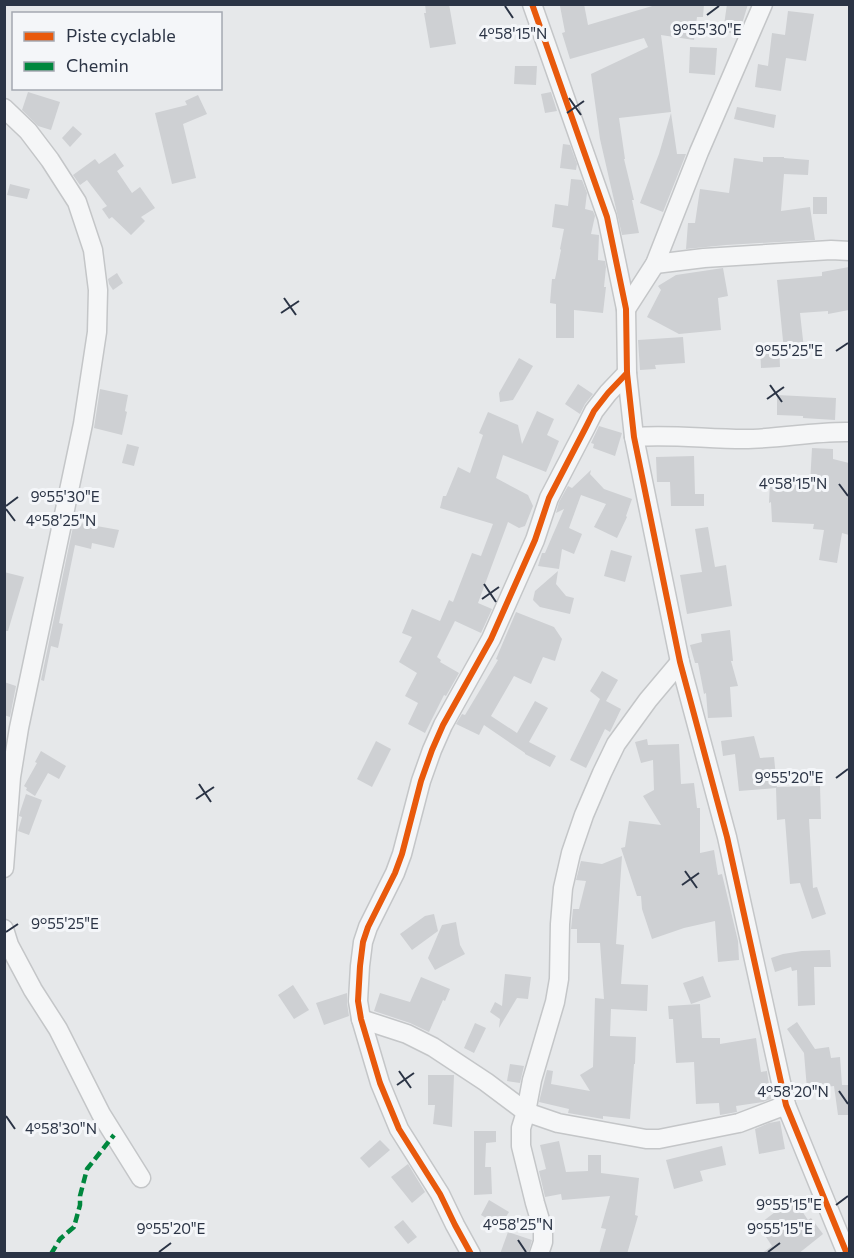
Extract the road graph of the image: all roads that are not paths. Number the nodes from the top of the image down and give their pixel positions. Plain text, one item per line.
1 (532, 4) edge
2 (763, 4) edge
3 (4, 108) edge
4 (849, 251) edge
5 (655, 264) junction
6 (626, 309) junction
7 (627, 373) junction
8 (849, 432) edge
9 (634, 437) junction
10 (680, 662) junction
11 (4, 868) edge
12 (4, 929) edge
13 (361, 1018) junction
14 (786, 1106) junction
15 (526, 1112) junction
16 (141, 1178) dead end
17 (839, 1250) edge
18 (471, 1254) edge
19 (539, 1254) edge

1 - 6 street
2 - 5 street
3 - 11 street
4 - 5 street
5 - 6 street
6 - 7 street
7 - 9 street
7 - 13 street
8 - 9 street
9 - 10 street
10 - 14 street
10 - 15 street
12 - 16 street
13 - 15 street
13 - 18 street
14 - 15 street
14 - 17 street
15 - 19 street

